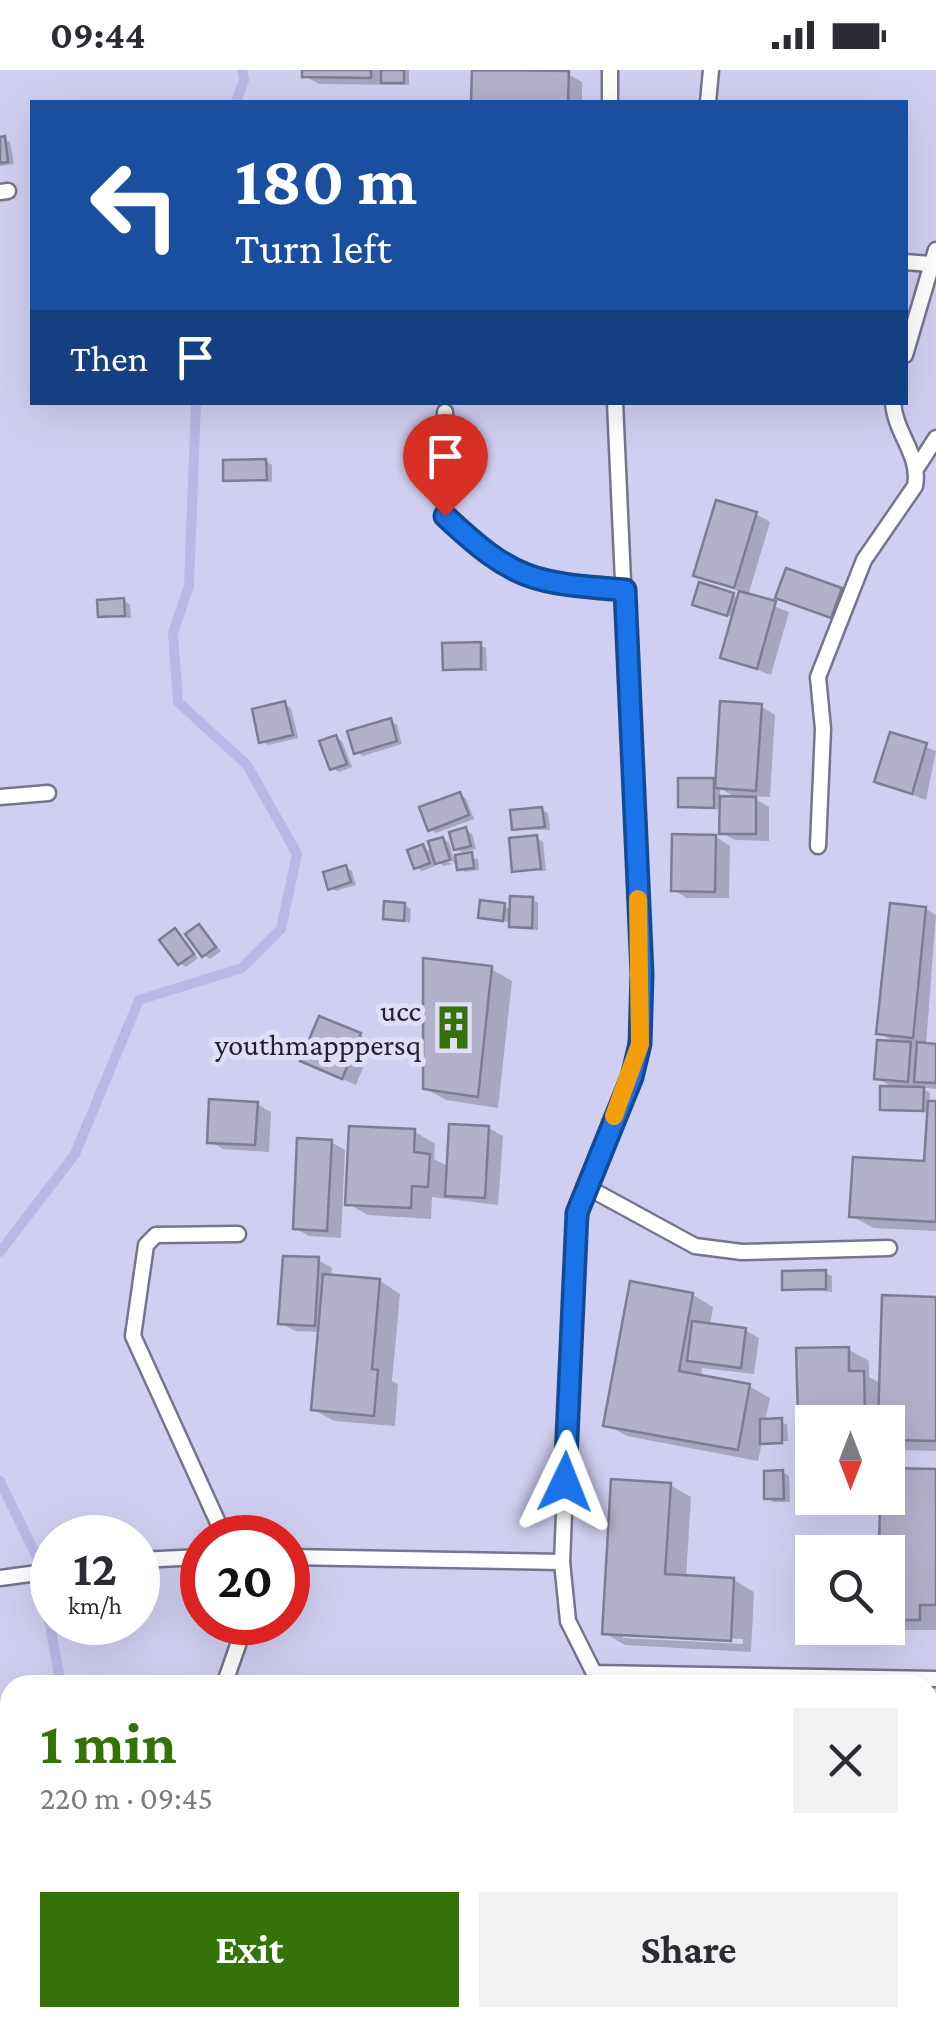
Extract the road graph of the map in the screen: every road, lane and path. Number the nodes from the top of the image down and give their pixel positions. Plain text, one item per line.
1 (610, 70) edge
2 (711, 70) edge
3 (610, 100) edge
4 (708, 100) edge
5 (933, 257) edge
6 (908, 261) edge
7 (908, 344) edge
8 (615, 405) edge
9 (893, 405) edge
10 (445, 412) dead end
11 (936, 438) edge
12 (918, 466) junction
13 (625, 590) junction
14 (48, 794) dead end
15 (0, 797) edge
16 (818, 846) dead end
17 (585, 1186) junction
18 (238, 1234) dead end
19 (889, 1248) dead end
20 (215, 1515) edge
21 (310, 1556) edge
22 (562, 1562) junction
23 (30, 1574) edge
24 (0, 1578) edge
25 (238, 1645) edge
26 (227, 1675) edge
27 (592, 1675) edge

1 - 3 lane
2 - 4 lane
5 - 6 lane
5 - 7 lane
8 - 13 lane
9 - 12 lane
10 - 13 lane
11 - 12 lane
12 - 16 lane
13 - 17 lane
14 - 15 lane
17 - 19 lane
17 - 22 lane
18 - 20 lane
21 - 22 lane
22 - 27 lane
23 - 24 lane
25 - 26 lane

